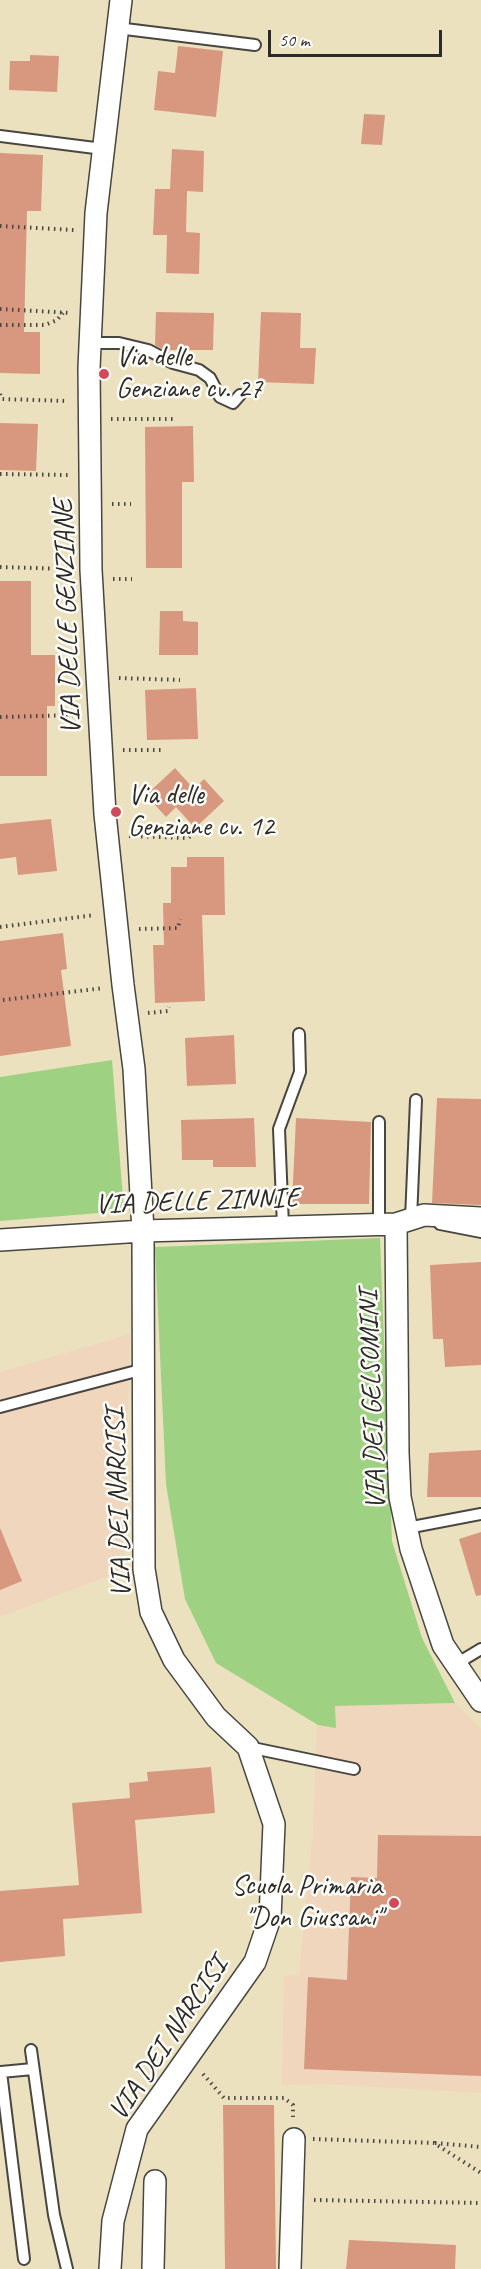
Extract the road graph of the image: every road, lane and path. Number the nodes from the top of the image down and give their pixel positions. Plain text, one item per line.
1 (121, 0) edge
2 (117, 28) junction
3 (255, 45) dead end
4 (0, 136) edge
5 (103, 149) junction
6 (0, 226) edge
7 (95, 231) junction
8 (0, 309) edge
9 (92, 312) junction
10 (63, 313) junction
11 (0, 325) edge
12 (90, 343) junction
13 (0, 394) edge
14 (240, 395) dead end
15 (90, 410) junction
16 (177, 419) dead end
17 (0, 474) edge
18 (90, 476) junction
19 (0, 567) edge
20 (91, 570) junction
21 (97, 678) junction
22 (180, 680) dead end
23 (100, 715) junction
24 (0, 717) edge
25 (102, 749) junction
26 (162, 750) dead end
27 (192, 826) dead end
28 (108, 836) junction
29 (180, 920) dead end
30 (116, 921) junction
31 (0, 927) edge
32 (123, 985) junction
33 (3, 1000) dead end
34 (299, 1034) dead end
35 (416, 1100) dead end
36 (379, 1122) dead end
37 (481, 1218) edge
38 (403, 1220) junction
39 (283, 1226) junction
40 (143, 1231) junction
41 (481, 1232) edge
42 (0, 1240) edge
43 (144, 1369) junction
44 (0, 1407) edge
45 (481, 1514) edge
46 (406, 1528) junction
47 (481, 1649) edge
48 (456, 1664) junction
49 (481, 1701) edge
50 (248, 1747) junction
51 (354, 1769) dead end
52 (31, 2050) dead end
53 (187, 2056) junction
54 (33, 2068) junction
55 (294, 2139) junction
56 (434, 2143) junction
57 (481, 2147) edge
58 (481, 2173) edge
59 (155, 2181) dead end
60 (292, 2200) junction
61 (481, 2203) edge
62 (24, 2259) dead end
63 (67, 2269) edge
64 (110, 2269) edge
65 (153, 2269) edge
66 (290, 2269) edge

1 - 2 street, VIA DELLE GENZIANE
2 - 3 lane
2 - 5 street, VIA DELLE GENZIANE
4 - 5 lane
5 - 7 street, VIA DELLE GENZIANE
6 - 7 path
7 - 9 street, VIA DELLE GENZIANE
8 - 10 path
9 - 10 path
9 - 12 street, VIA DELLE GENZIANE
10 - 11 path
12 - 14 lane
12 - 15 street, VIA DELLE GENZIANE
13 - 15 path
15 - 16 path
15 - 18 street, VIA DELLE GENZIANE
17 - 18 path
18 - 20 street, VIA DELLE GENZIANE
19 - 20 path
20 - 21 street, VIA DELLE GENZIANE
21 - 22 path
21 - 23 street, VIA DELLE GENZIANE
23 - 24 path
23 - 25 street, VIA DELLE GENZIANE
25 - 26 path
25 - 28 street, VIA DELLE GENZIANE
27 - 28 path
28 - 30 street, VIA DELLE GENZIANE
29 - 30 path
30 - 31 path
30 - 32 street, VIA DELLE GENZIANE
32 - 33 path
32 - 40 street, VIA DELLE GENZIANE
34 - 39 lane
35 - 38 lane
36 - 38 lane
37 - 38 street, VIA DELLE ZINNIE
38 - 39 street, VIA DELLE ZINNIE
38 - 41 lane
38 - 46 street, VIA DEI GELSOMINI
39 - 40 street, VIA DELLE ZINNIE
40 - 42 street, VIA DELLE ZINNIE
40 - 43 street, VIA DEI NARCISI
43 - 44 lane
43 - 50 street, VIA DEI NARCISI
45 - 46 lane
46 - 48 street, VIA DEI GELSOMINI
47 - 48 lane
48 - 49 street, VIA DEI GELSOMINI
50 - 51 lane
50 - 53 street, VIA DEI NARCISI
52 - 54 lane
53 - 55 path
53 - 64 street, VIA DEI NARCISI
54 - 62 lane
54 - 63 lane
55 - 56 path
55 - 60 street
56 - 57 path
56 - 58 path
59 - 65 street
60 - 61 path
60 - 66 street

